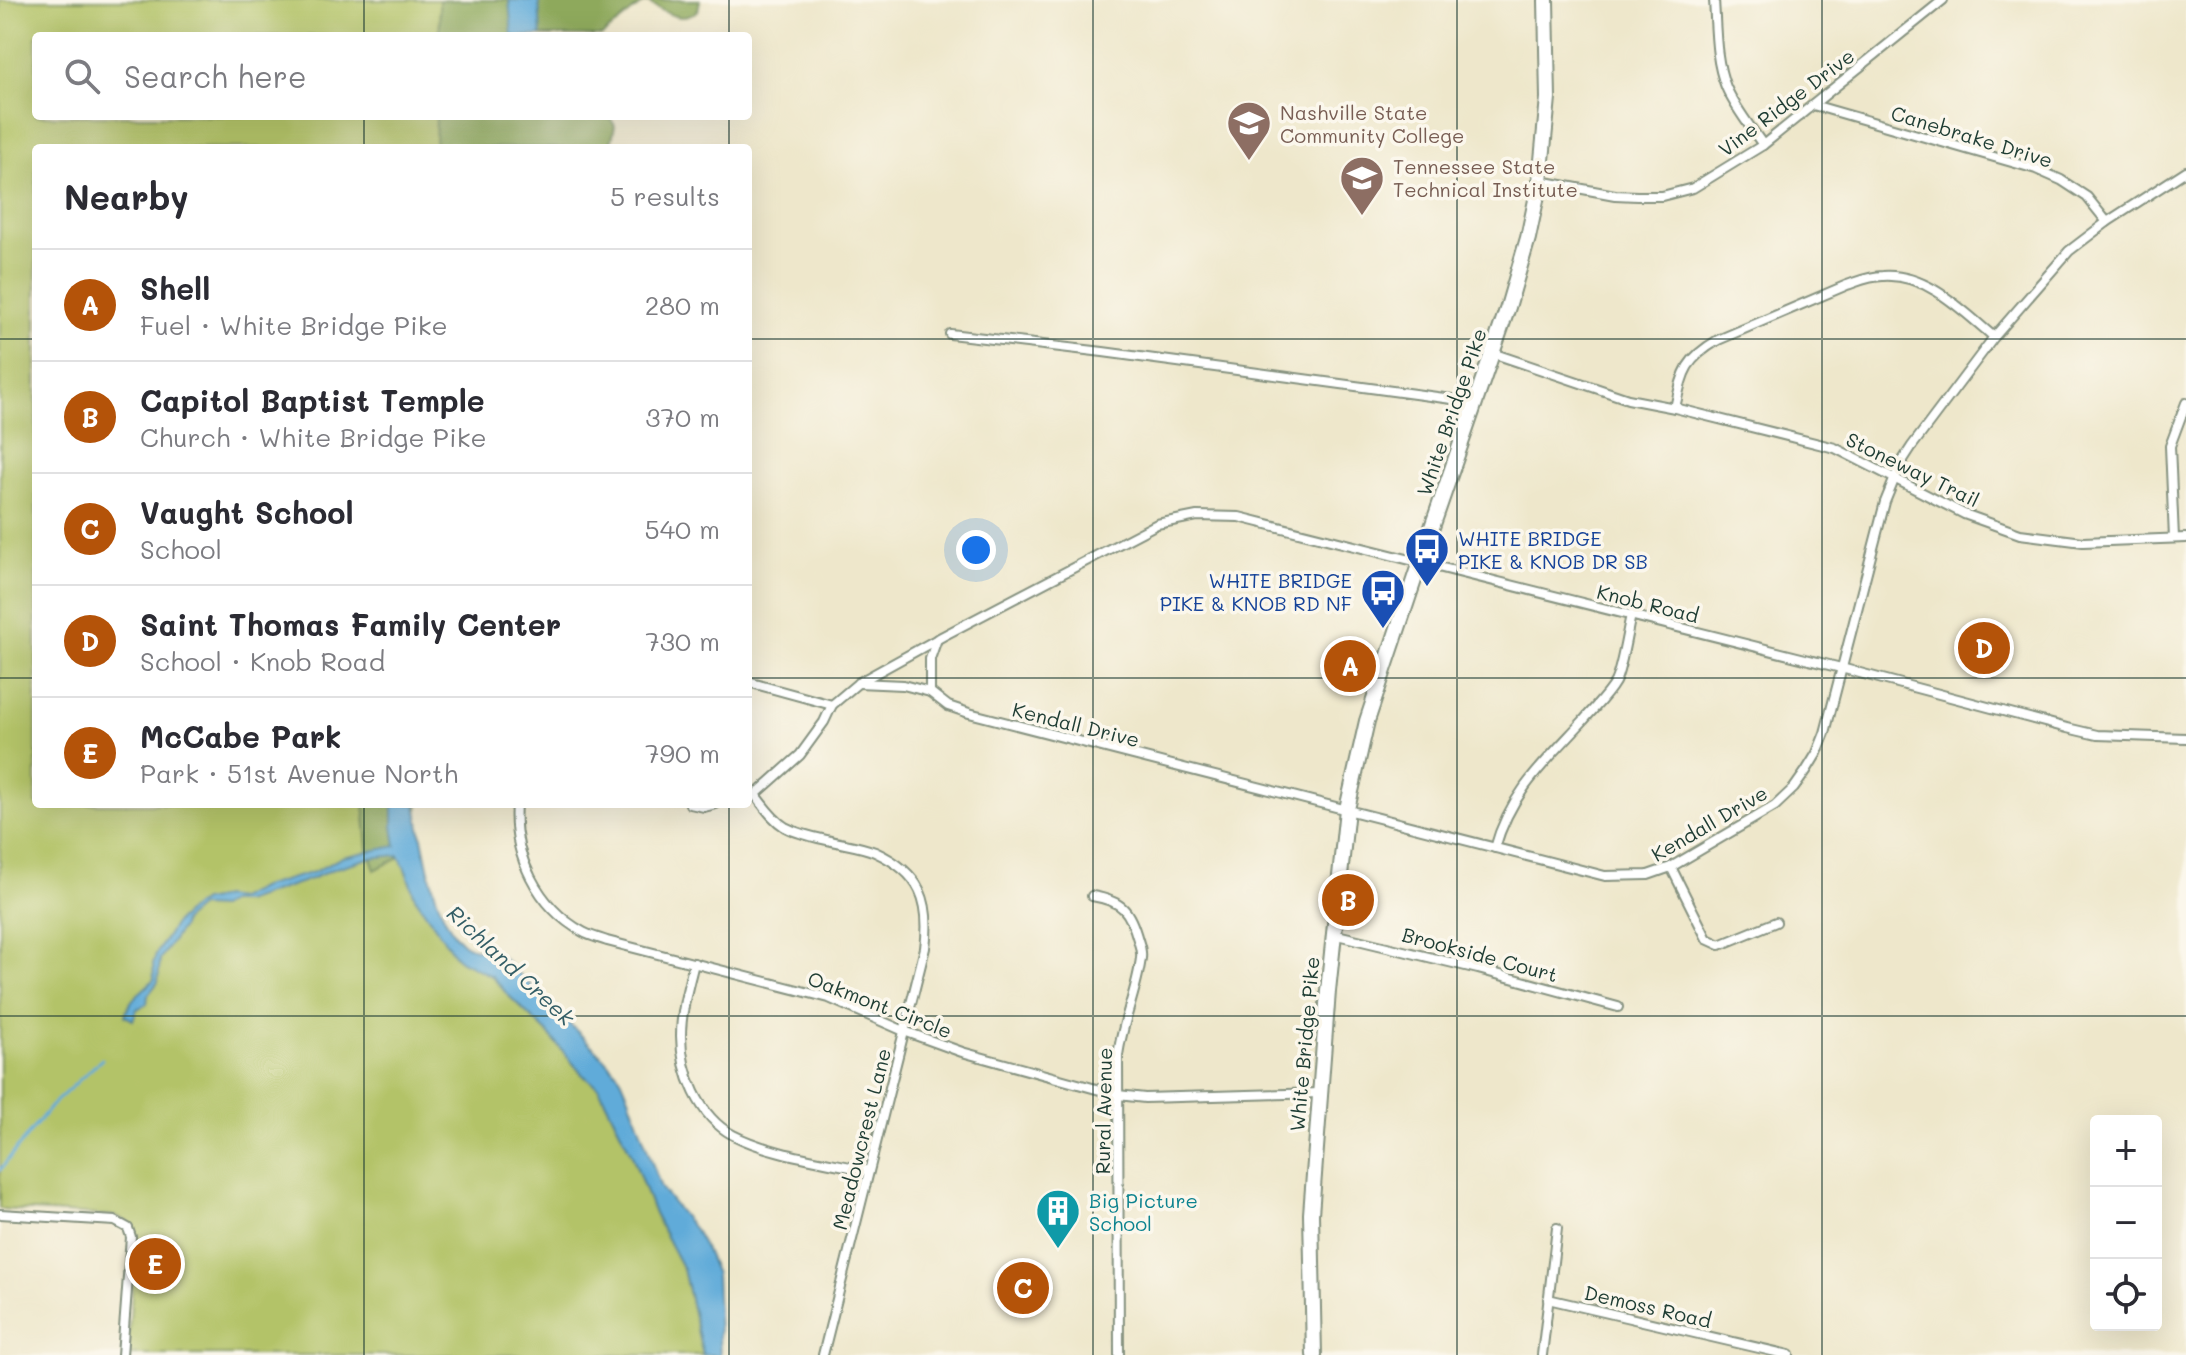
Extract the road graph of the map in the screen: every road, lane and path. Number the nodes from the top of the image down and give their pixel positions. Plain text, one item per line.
1 (1546, 0) edge
2 (1714, 0) edge
3 (1943, 0) edge
4 (1813, 105) junction
5 (1763, 145) junction
6 (2186, 171) edge
7 (1540, 181) junction
8 (2107, 222) junction
9 (950, 334) dead end
10 (1994, 337) junction
11 (1492, 353) junction
12 (1474, 402) junction
13 (2186, 403) edge
14 (1675, 408) junction
15 (1896, 478) junction
16 (2174, 538) junction
17 (2186, 538) edge
18 (1420, 562) junction
19 (1631, 615) junction
20 (937, 639) junction
21 (1841, 668) junction
22 (752, 683) edge
23 (858, 683) junction
24 (930, 692) junction
25 (832, 705) junction
26 (2186, 738) edge
27 (752, 796) edge
28 (516, 808) edge
29 (1347, 809) junction
30 (1495, 848) junction
31 (1671, 867) junction
32 (1092, 896) dead end
33 (1776, 922) dead end
34 (1333, 934) junction
35 (694, 963) junction
36 (1618, 1007) dead end
37 (904, 1031) junction
38 (1320, 1093) junction
39 (1118, 1095) junction
40 (869, 1171) junction
41 (0, 1214) edge
42 (1557, 1228) dead end
43 (1548, 1299) junction
44 (122, 1355) edge
45 (823, 1355) edge
46 (1119, 1355) edge
47 (1314, 1355) edge
48 (1542, 1355) edge
49 (1789, 1355) edge

1 - 7 main road, White Bridge Pike
2 - 5 street
3 - 4 street, Vine Ridge Drive
4 - 5 street, Vine Ridge Drive
4 - 8 street, Canebrake Drive
5 - 7 street, Vine Ridge Drive
6 - 8 street, Kendall Drive
7 - 11 main road, White Bridge Pike
8 - 10 street, Kendall Drive
9 - 12 street
10 - 14 street
10 - 15 street, Kendall Drive
11 - 12 main road, White Bridge Pike
11 - 14 street, Stoneway Trail
12 - 18 main road, White Bridge Pike
13 - 16 street
14 - 15 street, Stoneway Trail
15 - 16 street, Stoneway Trail
15 - 21 street, Kendall Drive
16 - 17 street, Stoneway Trail
18 - 19 street, Knob Road
18 - 20 street, Knob Road
18 - 29 main road, White Bridge Pike
19 - 21 street, Knob Road
19 - 30 street
20 - 23 street, Knob Road
20 - 24 street
21 - 26 street, Knob Road
21 - 31 street, Kendall Drive
22 - 25 street
23 - 24 street, Kendall Drive
23 - 25 street, Knob Road
24 - 29 street, Kendall Drive
25 - 27 street, Knob Road
27 - 37 street, Meadowcrest Lane
28 - 35 street, Oakmont Circle
29 - 30 street, Kendall Drive
29 - 34 main road, White Bridge Pike
30 - 31 street, Kendall Drive
31 - 33 street
32 - 39 street, Rural Avenue
34 - 36 street, Brookside Court
34 - 38 main road, White Bridge Pike
35 - 37 street, Oakmont Circle
35 - 40 street
37 - 39 street, Oakmont Circle
37 - 40 street, Meadowcrest Lane
38 - 39 street, Oakmont Circle
38 - 47 main road, White Bridge Pike
39 - 46 street, Rural Avenue
40 - 45 street, Meadowcrest Lane
41 - 44 street
42 - 43 street
43 - 48 street
43 - 49 street, Demoss Road

